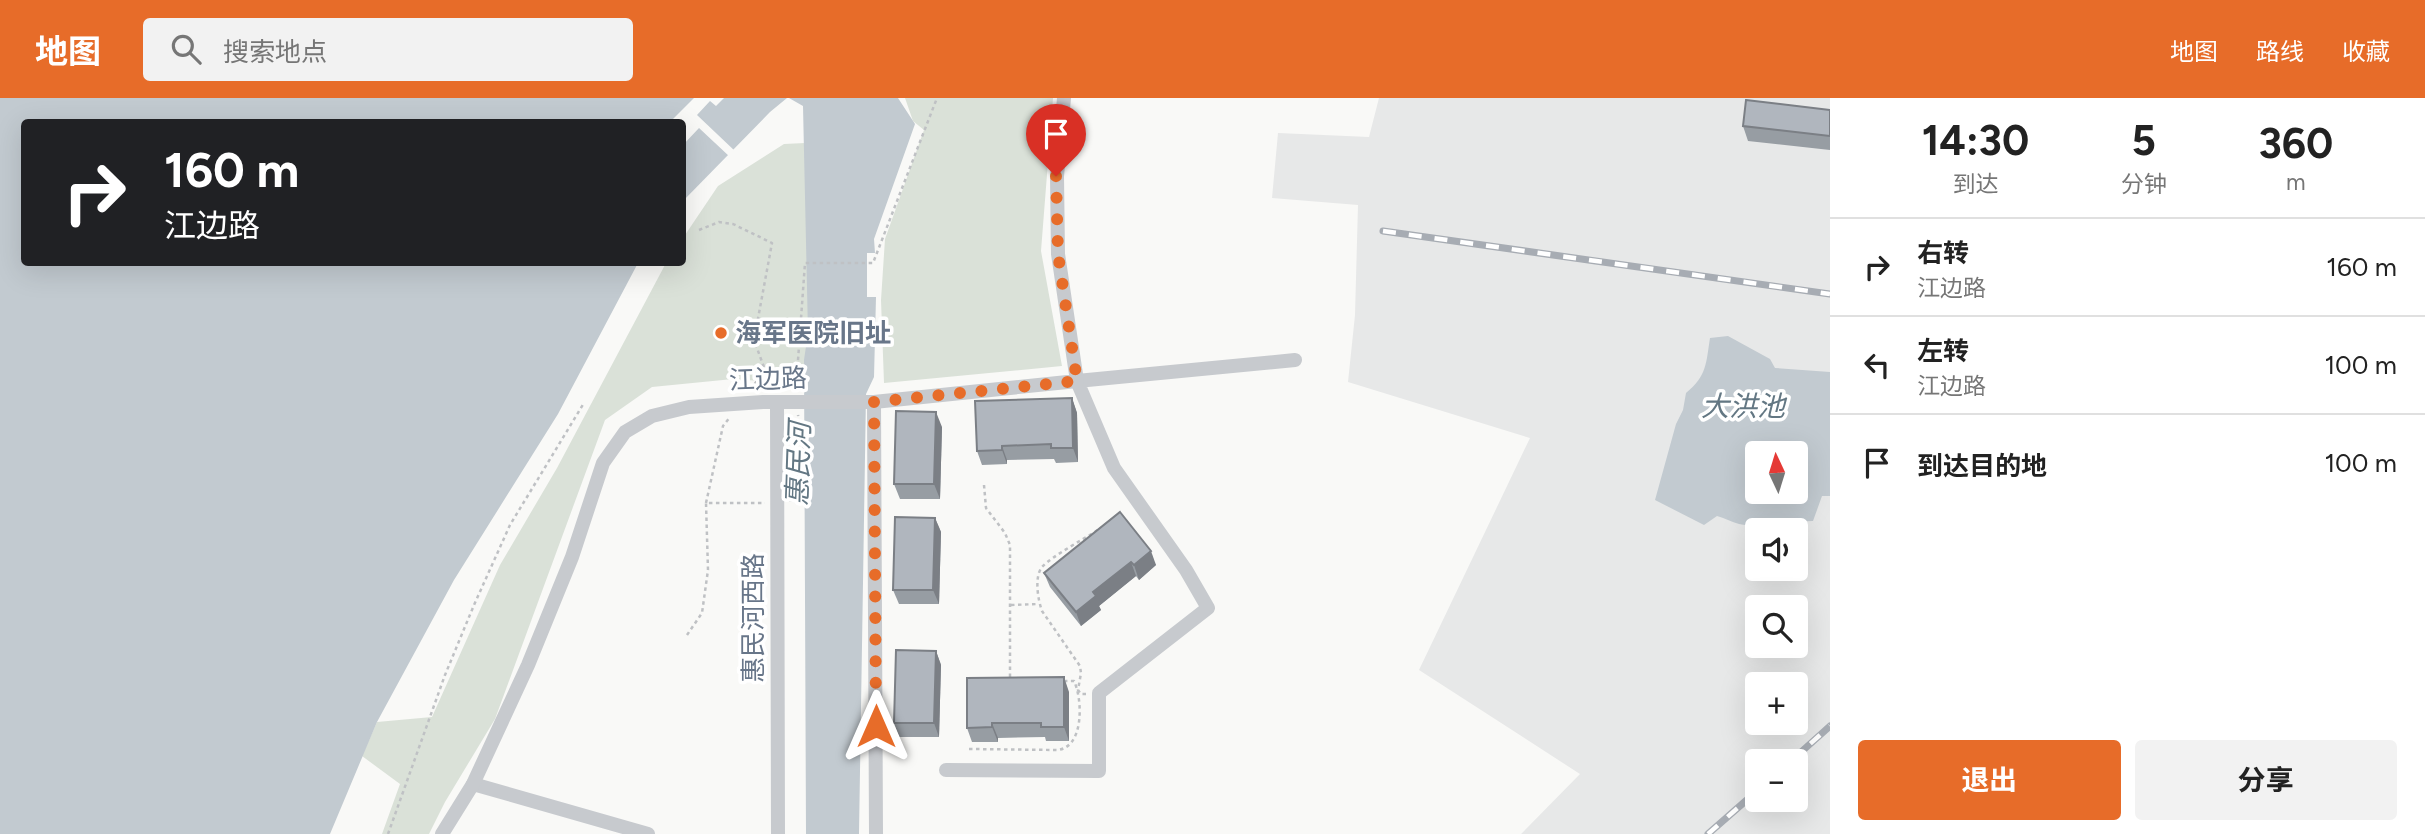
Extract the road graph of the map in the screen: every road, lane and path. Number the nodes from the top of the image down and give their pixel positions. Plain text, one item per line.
1 (936, 98) edge
2 (1064, 98) edge
3 (699, 230) dead end
4 (1295, 360) dead end
5 (1077, 381) junction
6 (584, 402) dead end
7 (777, 402) dead end
8 (795, 402) junction
9 (874, 402) junction
10 (740, 404) junction
11 (984, 485) dead end
12 (778, 502) junction
13 (706, 503) junction
14 (1099, 529) edge
15 (1039, 604) junction
16 (1011, 605) junction
17 (687, 635) dead end
18 (1010, 681) edge
19 (1061, 681) edge
20 (1078, 690) junction
21 (1099, 695) junction
22 (969, 750) dead end
23 (946, 770) dead end
24 (473, 784) junction
25 (388, 834) edge
26 (442, 834) edge
27 (649, 834) edge
28 (778, 834) edge
29 (876, 834) edge

1 - 8 path
2 - 5 street
3 - 10 path
4 - 5 street, 江边路
5 - 9 street, 江边路
5 - 21 street
6 - 25 path
7 - 12 street, 惠民河西路
8 - 9 street, 江边路
8 - 10 street, 江边路
8 - 12 path
9 - 29 street
10 - 13 path
10 - 24 street, 江边路
11 - 16 path
12 - 13 path
12 - 28 street, 惠民河西路
13 - 17 path
14 - 15 path
15 - 16 path
15 - 20 path
16 - 18 path
19 - 20 path
20 - 21 path
20 - 22 path
21 - 23 street
24 - 26 street, 江边路
24 - 27 street

